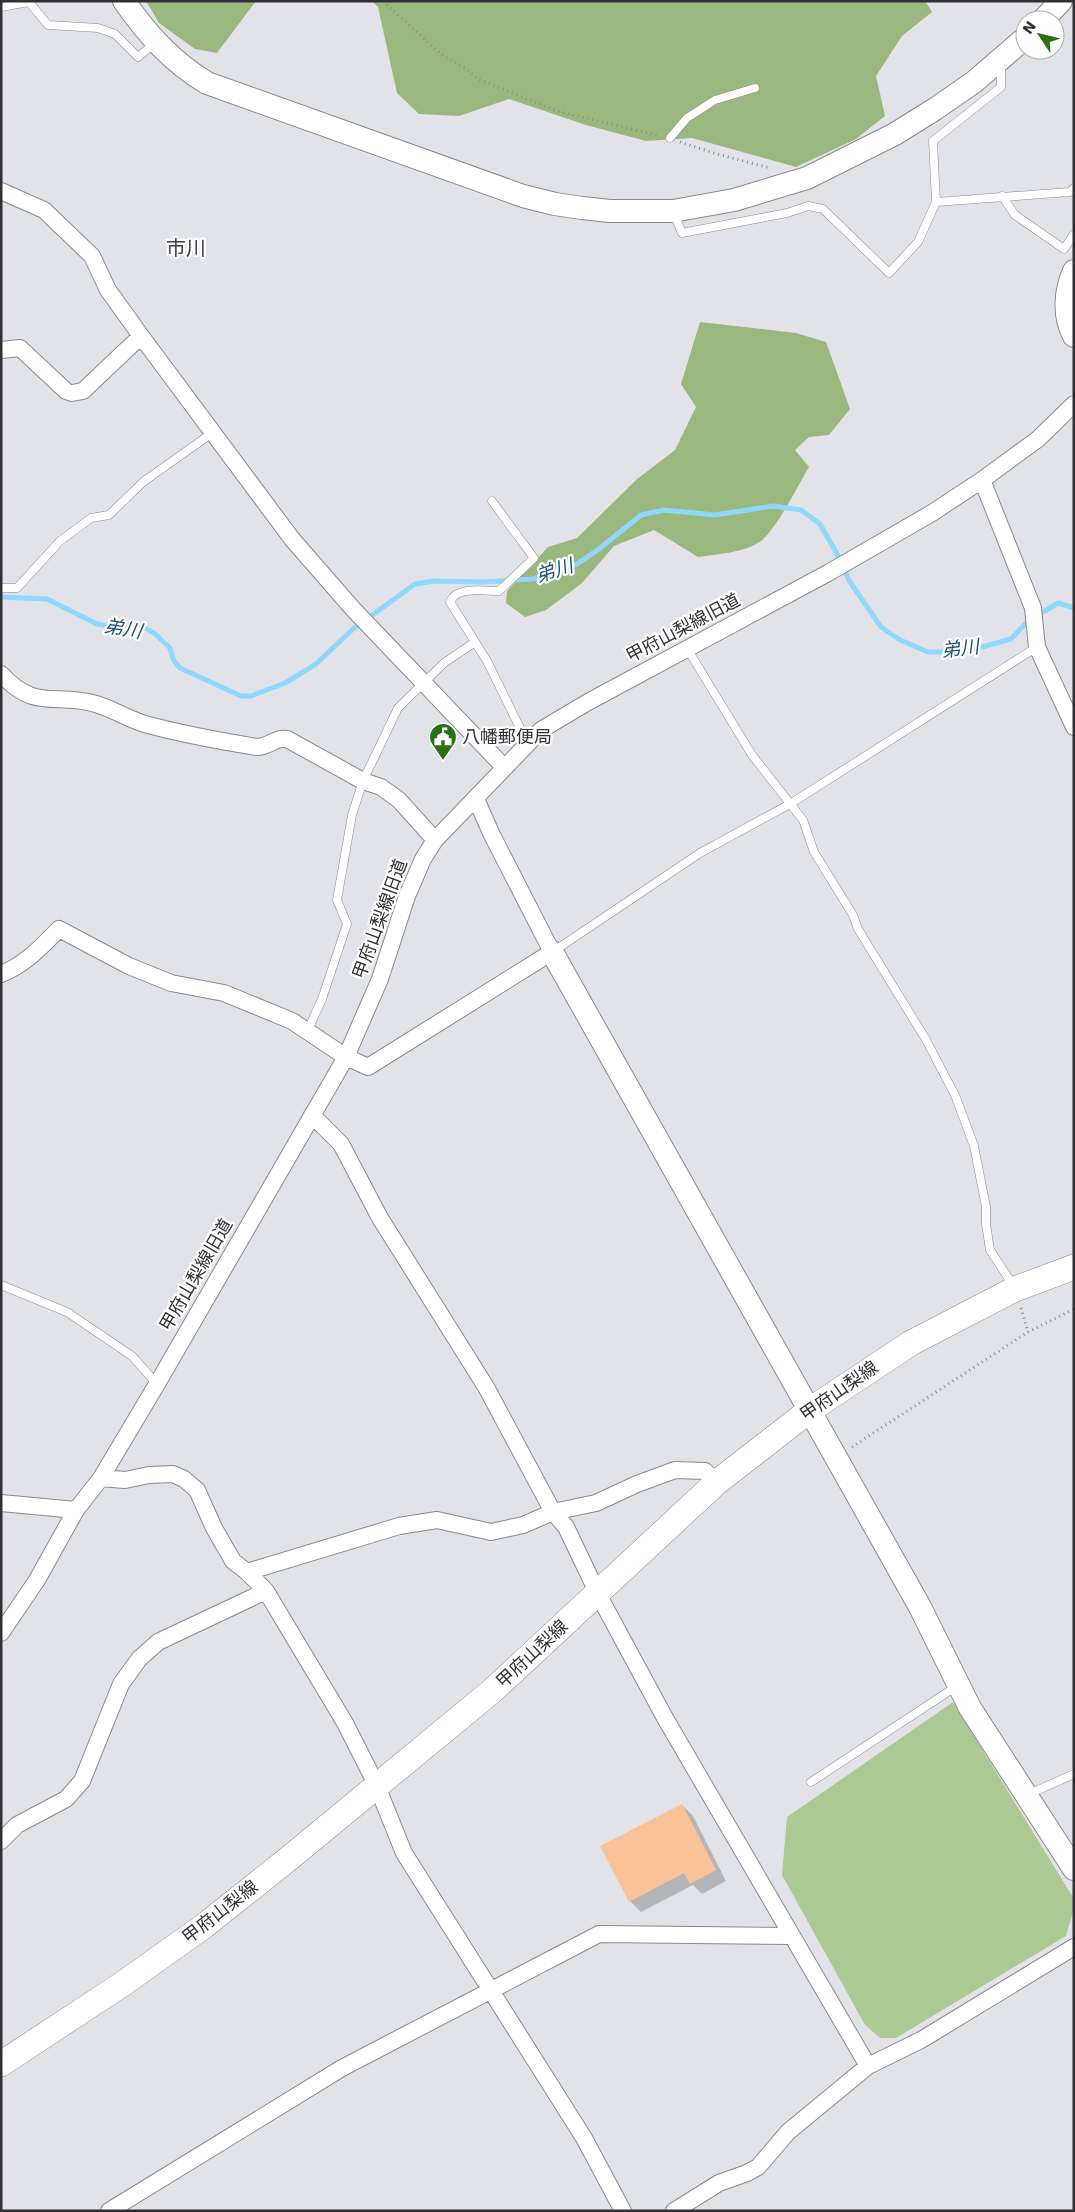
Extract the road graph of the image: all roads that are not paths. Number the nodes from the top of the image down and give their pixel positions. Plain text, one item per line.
1 (124, 1) edge
2 (1062, 1) edge
3 (1, 7) edge
4 (1053, 10) edge
5 (156, 42) junction
6 (1015, 47) edge
7 (1001, 60) junction
8 (755, 88) dead end
9 (670, 138) road end
10 (1074, 188) edge
11 (1, 191) edge
12 (1002, 196) junction
13 (936, 202) junction
14 (673, 211) junction
15 (1074, 234) edge
16 (1074, 271) edge
17 (141, 336) junction
18 (1074, 336) edge
19 (1, 350) edge
20 (1074, 404) edge
21 (212, 433) junction
22 (982, 480) junction
23 (492, 500) dead end
24 (1, 588) edge
25 (1037, 641) junction
26 (475, 642) junction
27 (688, 650) junction
28 (1, 674) edge
29 (423, 682) junction
30 (1074, 727) edge
31 (531, 740) junction
32 (504, 767) junction
33 (363, 781) junction
34 (476, 799) junction
35 (790, 804) junction
36 (435, 840) junction
37 (552, 952) junction
38 (1, 974) edge
39 (308, 1030) junction
40 (346, 1057) junction
41 (312, 1115) junction
42 (1074, 1268) edge
43 (1, 1285) edge
44 (1015, 1289) junction
45 (158, 1384) junction
46 (810, 1410) junction
47 (101, 1478) junction
48 (716, 1483) junction
49 (1, 1503) edge
50 (76, 1510) junction
51 (553, 1512) junction
52 (247, 1572) junction
53 (266, 1591) junction
54 (598, 1594) junction
55 (1, 1633) edge
56 (958, 1685) junction
57 (1074, 1774) edge
58 (811, 1782) dead end
59 (377, 1786) junction
60 (1025, 1796) junction
61 (1, 1841) edge
62 (1074, 1869) edge
63 (791, 1936) junction
64 (1074, 1946) edge
65 (491, 1991) junction
66 (1, 2064) edge
67 (868, 2066) junction
68 (109, 2211) edge
69 (623, 2211) edge
70 (674, 2211) edge

1 - 5 street
2 - 4 street
3 - 5 lane
5 - 14 street
6 - 7 street
7 - 13 lane
7 - 14 street
8 - 9 lane
10 - 12 lane
11 - 17 street
12 - 13 lane
12 - 15 lane
13 - 14 lane
16 - 18 street
17 - 19 street
17 - 21 street
20 - 22 street, 甲府山梨線旧道
21 - 24 lane
21 - 29 street
22 - 25 street
22 - 27 street, 甲府山梨線旧道
23 - 26 lane
25 - 30 street
25 - 35 lane
26 - 29 lane
26 - 31 lane
27 - 31 street, 甲府山梨線旧道
27 - 35 lane
28 - 33 street
29 - 32 street
29 - 33 lane
31 - 32 street, 甲府山梨線旧道
32 - 34 street, 甲府山梨線旧道
33 - 36 street
33 - 39 lane
34 - 36 street, 甲府山梨線旧道
34 - 37 street
35 - 37 lane
35 - 44 lane
36 - 40 street, 甲府山梨線旧道
37 - 40 street
37 - 46 street
38 - 39 street
39 - 40 street
40 - 41 street, 甲府山梨線旧道
41 - 45 street, 甲府山梨線旧道
41 - 51 street
42 - 44 main road, 甲府山梨線
43 - 45 lane
44 - 46 main road, 甲府山梨線
45 - 47 street, 甲府山梨線旧道
46 - 48 main road, 甲府山梨線
46 - 56 street
47 - 50 street, 甲府山梨線旧道
47 - 52 street
48 - 51 street
48 - 54 main road, 甲府山梨線
49 - 50 street
50 - 55 street, 甲府山梨線旧道
51 - 52 street
51 - 54 street
52 - 53 street
53 - 59 street
53 - 61 street
54 - 59 main road, 甲府山梨線
54 - 63 street
56 - 58 lane
56 - 60 street
57 - 60 lane
59 - 65 street
59 - 66 main road, 甲府山梨線
60 - 62 street
63 - 65 street
63 - 67 street
64 - 67 street
65 - 68 street
65 - 69 street
67 - 70 street

